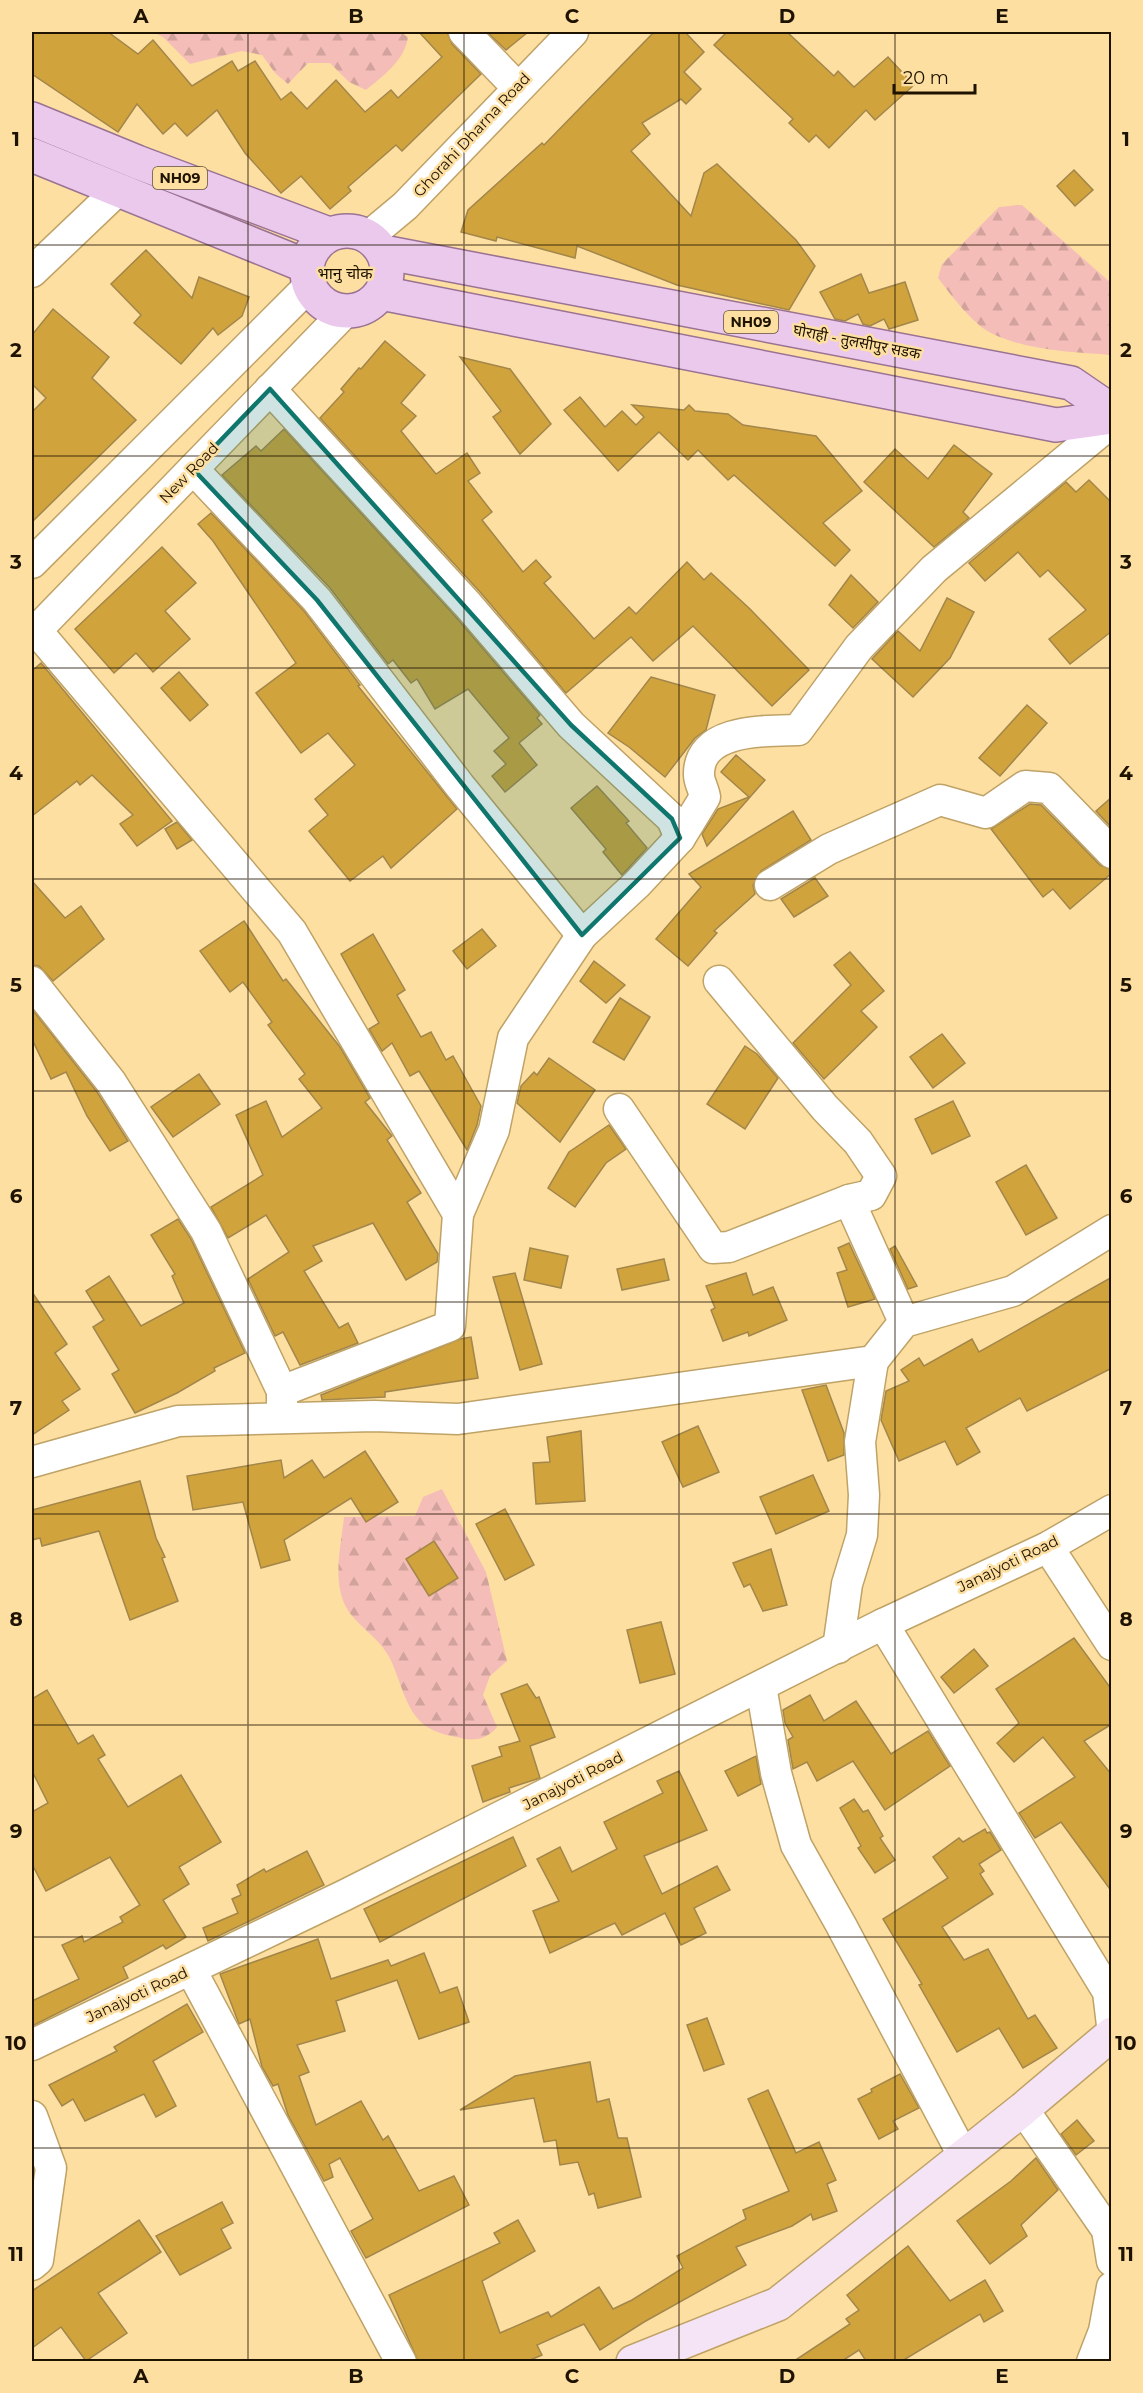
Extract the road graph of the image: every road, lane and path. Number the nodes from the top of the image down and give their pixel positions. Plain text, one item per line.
1 (464, 32) edge
2 (573, 32) edge
3 (517, 87) junction
4 (32, 119) edge
5 (32, 155) edge
6 (118, 190) junction
7 (329, 234) junction
8 (376, 244) junction
9 (32, 272) edge
10 (307, 276) junction
11 (381, 293) junction
12 (346, 311) junction
13 (270, 389) junction
14 (1112, 411) edge
15 (1112, 417) edge
16 (1112, 422) edge
17 (193, 469) junction
18 (32, 563) edge
19 (34, 633) edge
20 (680, 838) junction
21 (1112, 853) edge
22 (770, 885) dead end
23 (582, 935) junction
24 (718, 981) dead end
25 (32, 982) edge
26 (619, 1109) dead end
27 (849, 1200) junction
28 (458, 1214) junction
29 (1112, 1230) edge
30 (904, 1322) junction
31 (873, 1361) junction
32 (282, 1405) junction
33 (32, 1462) edge
34 (1112, 1510) edge
35 (1048, 1547) junction
36 (883, 1624) junction
37 (1112, 1645) edge
38 (838, 1648) junction
39 (761, 1686) junction
40 (191, 1970) junction
41 (1112, 2025) edge
42 (1112, 2034) edge
43 (32, 2045) edge
44 (1023, 2109) junction
45 (32, 2116) edge
46 (964, 2157) junction
47 (1112, 2261) edge
48 (32, 2265) edge
49 (1112, 2288) edge
50 (400, 2361) edge
51 (633, 2361) edge
52 (1092, 2361) edge

1 - 3 street
2 - 3 street, Ghorahi Dharna Road
3 - 8 street, Ghorahi Dharna Road
4 - 7 main road, NH09
5 - 6 main road, NH09
6 - 9 street
6 - 10 main road, NH09
7 - 8 main road, NH09
7 - 10 main road
8 - 11 main road
8 - 14 main road, घोराही - तुलसीपुर सडक / NH09
10 - 12 main road, NH09
10 - 18 street
11 - 12 main road
11 - 15 main road
12 - 13 street, New Road
13 - 17 street, New Road
13 - 20 street
16 - 20 street
17 - 19 street, New Road
17 - 23 street
19 - 28 street
20 - 23 street
21 - 22 street
23 - 28 street
24 - 27 street
25 - 32 street
26 - 27 street
27 - 30 street
28 - 32 street
29 - 30 street
30 - 31 street
31 - 32 street
31 - 38 street
32 - 33 street
34 - 35 street, Janajyoti Road
35 - 36 street, Janajyoti Road
35 - 37 street
36 - 38 street, Janajyoti Road
36 - 41 street
38 - 39 street, Janajyoti Road
39 - 40 street, Janajyoti Road
39 - 46 street
40 - 43 street, Janajyoti Road
40 - 50 street
42 - 44 street
44 - 46 street
44 - 47 street
45 - 48 street
46 - 51 street
49 - 52 street

